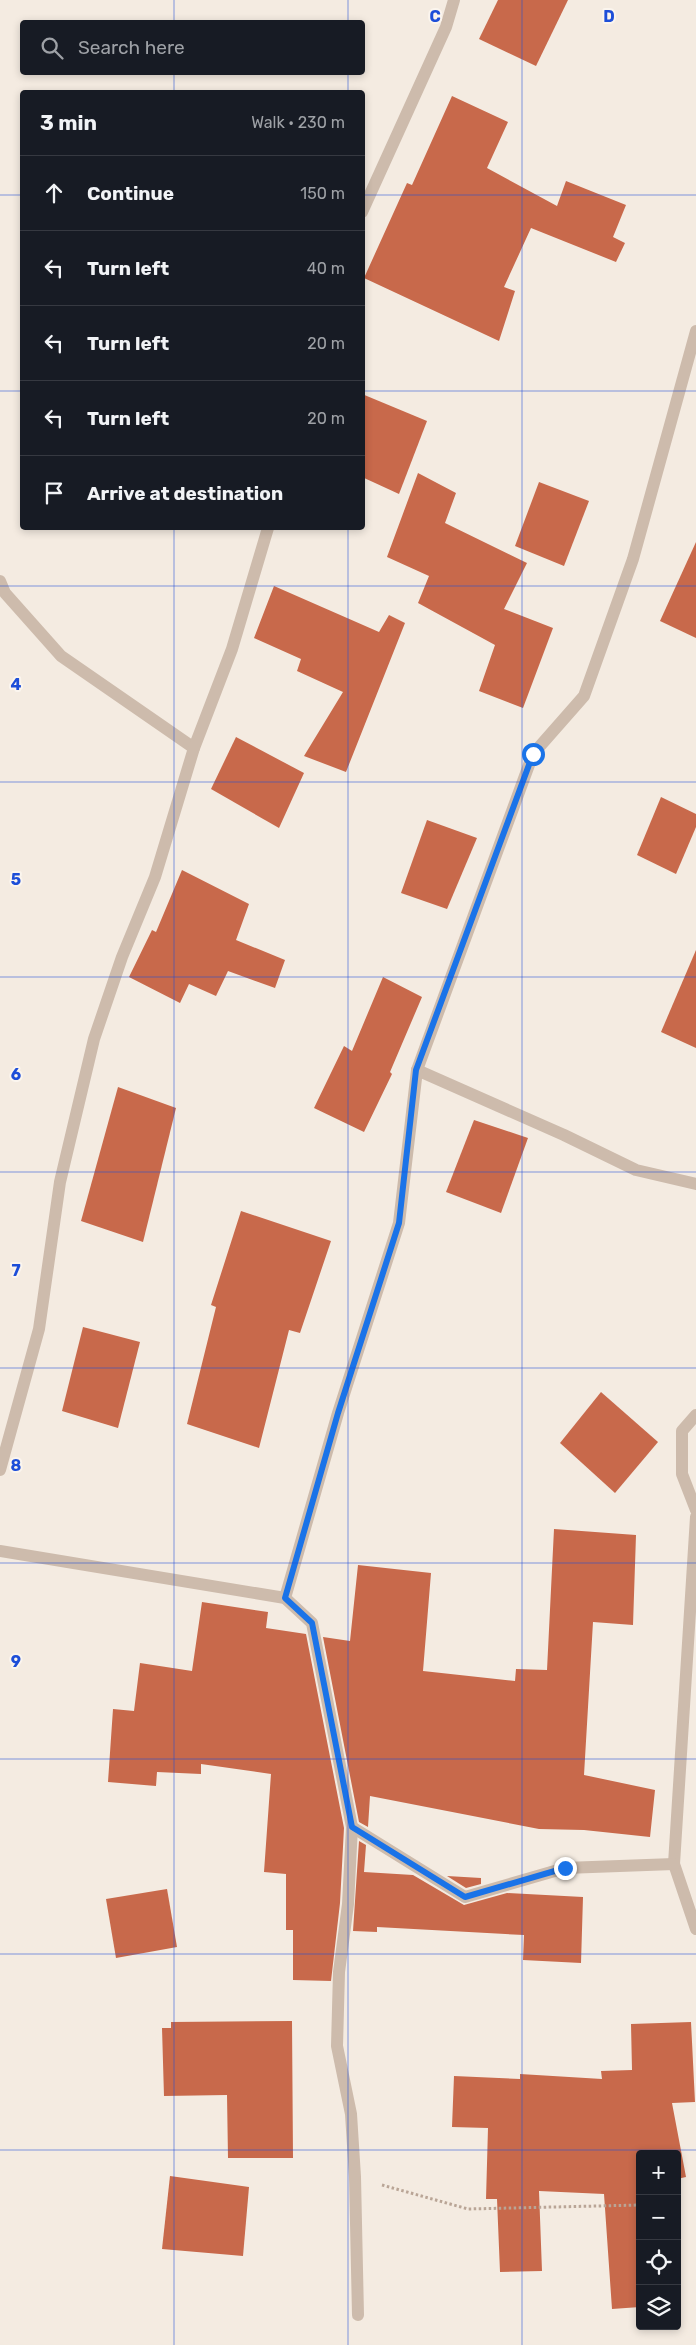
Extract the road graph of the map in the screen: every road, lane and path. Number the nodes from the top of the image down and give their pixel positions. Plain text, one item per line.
1 (454, 0) edge
2 (365, 205) edge
3 (696, 331) edge
4 (267, 530) edge
5 (0, 581) edge
6 (194, 748) junction
7 (416, 1070) junction
8 (694, 1185) edge
9 (696, 1416) edge
10 (0, 1470) edge
11 (696, 1510) edge
12 (696, 1517) edge
13 (0, 1551) edge
14 (285, 1598) junction
15 (352, 1827) junction
16 (674, 1864) junction
17 (696, 1929) edge
18 (355, 2177) junction
19 (636, 2205) edge
20 (358, 2315) dead end

1 - 2 street
3 - 7 street
4 - 6 street
5 - 6 street
6 - 10 street
7 - 8 street
7 - 14 street
9 - 11 street
12 - 16 street
13 - 14 street
14 - 15 street
15 - 16 street
15 - 18 street
16 - 17 street
18 - 19 path
18 - 20 street

